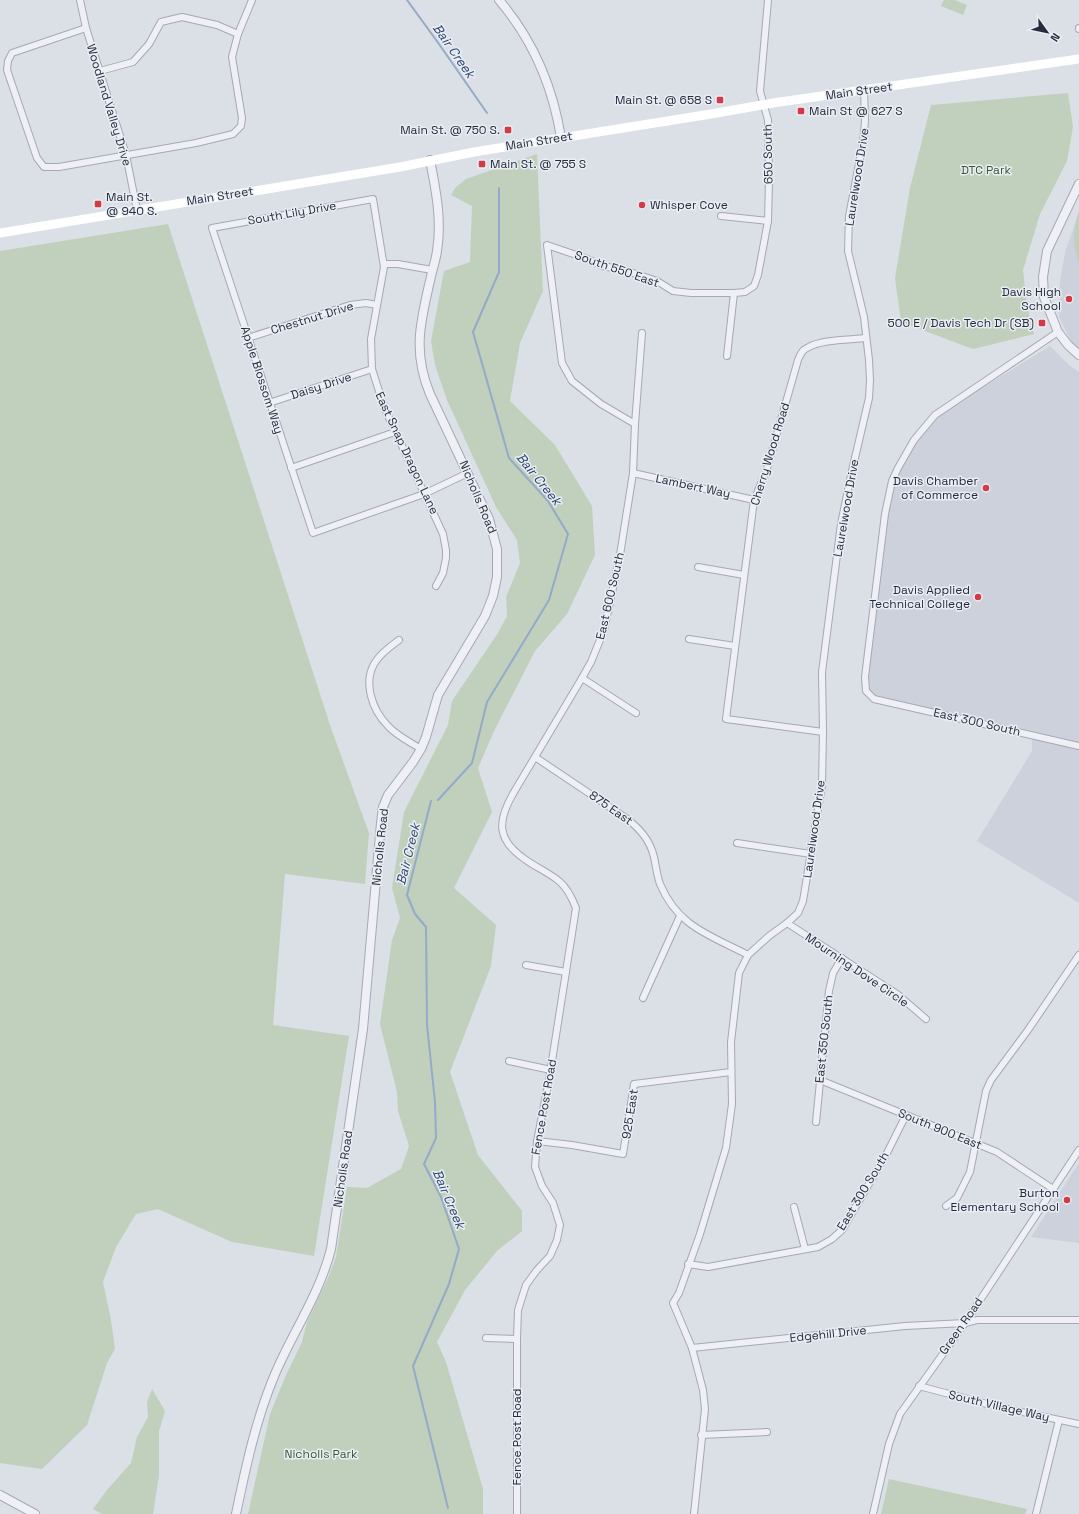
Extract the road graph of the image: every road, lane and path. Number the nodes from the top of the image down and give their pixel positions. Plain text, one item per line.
1 (80, 0) edge
2 (252, 0) edge
3 (499, 0) edge
4 (768, 0) edge
5 (86, 28) junction
6 (238, 34) junction
7 (1079, 59) edge
8 (100, 71) junction
9 (864, 90) junction
10 (763, 104) junction
11 (561, 138) junction
12 (126, 155) junction
13 (430, 160) junction
14 (1079, 184) edge
15 (373, 199) joint
16 (137, 210) junction
17 (721, 216) dead end
18 (768, 221) junction
19 (212, 228) joint
20 (0, 233) edge
21 (384, 264) junction
22 (432, 270) junction
23 (734, 293) junction
24 (377, 305) junction
25 (1058, 332) junction
26 (642, 333) dead end
27 (248, 338) junction
28 (866, 338) junction
29 (1079, 355) edge
30 (727, 356) dead end
31 (372, 369) junction
32 (269, 402) junction
33 (635, 424) junction
34 (395, 432) junction
35 (291, 468) junction
36 (468, 473) junction
37 (633, 473) junction
38 (424, 494) junction
39 (754, 500) junction
40 (698, 567) dead end
41 (744, 575) junction
42 (436, 586) dead end
43 (689, 639) dead end
44 (399, 640) dead end
45 (735, 646) junction
46 (582, 678) junction
47 (636, 713) dead end
48 (823, 732) junction
49 (1079, 746) edge
50 (421, 749) junction
51 (535, 756) junction
52 (514, 792) joint
53 (737, 843) dead end
54 (811, 854) junction
55 (680, 916) junction
56 (787, 923) junction
57 (748, 955) junction
58 (1079, 955) edge
59 (842, 958) junction
60 (526, 965) dead end
61 (566, 972) junction
62 (643, 998) dead end
63 (926, 1019) dead end
64 (509, 1061) dead end
65 (551, 1070) junction
66 (732, 1072) junction
67 (820, 1080) junction
68 (906, 1116) junction
69 (816, 1122) dead end
70 (537, 1140) junction
71 (975, 1144) junction
72 (1079, 1150) edge
73 (1053, 1189) junction
74 (946, 1206) dead end
75 (794, 1207) dead end
76 (805, 1250) junction
77 (688, 1264) junction
78 (1079, 1320) edge
79 (964, 1322) junction
80 (486, 1338) dead end
81 (517, 1339) junction
82 (692, 1348) junction
83 (919, 1386) junction
84 (1059, 1420) junction
85 (1079, 1424) edge
86 (767, 1432) dead end
87 (701, 1435) junction
88 (0, 1495) edge
89 (35, 1514) edge
90 (236, 1514) edge
91 (517, 1514) edge
92 (694, 1514) edge
93 (873, 1514) edge
94 (1036, 1514) edge

1 - 5 street, Woodland Valley Drive
2 - 6 street
3 - 11 street
4 - 10 street, 650 South
5 - 8 street, Woodland Valley Drive
5 - 12 street
6 - 8 street
6 - 12 street
7 - 9 main road, Main Street
8 - 12 street, Woodland Valley Drive
9 - 10 main road, Main Street
9 - 28 street, Laurelwood Drive
10 - 11 main road, Main Street
10 - 18 street, 650 South
11 - 13 main road, Main Street
12 - 16 street, Woodland Valley Drive
13 - 16 main road, Main Street
13 - 22 street, Nicholls Road
14 - 25 street
15 - 19 street, South Lily Drive
15 - 21 street, East Snap Dragon Lane
16 - 20 main road, Main Street
17 - 18 street
18 - 23 street, 650 South
19 - 27 street, Apple Blossom Way
21 - 22 street
21 - 24 street, East Snap Dragon Lane
22 - 36 street, Nicholls Road
23 - 30 street
23 - 33 street, South 550 East
24 - 27 street, Chestnut Drive
24 - 31 street, East Snap Dragon Lane
25 - 29 street
25 - 49 street, East 300 South
26 - 33 street, East 600 South
27 - 32 street, Apple Blossom Way
28 - 39 street, Cherry Wood Road
28 - 48 street, Laurelwood Drive
31 - 32 street, Daisy Drive
31 - 34 street, East Snap Dragon Lane
32 - 35 street, Apple Blossom Way
33 - 37 street, East 600 South
34 - 35 street
34 - 38 street, East Snap Dragon Lane
35 - 38 street, Apple Blossom Way
36 - 38 street
36 - 50 street, Nicholls Road
37 - 39 street, Lambert Way
37 - 46 street, East 600 South
38 - 42 street, East Snap Dragon Lane
39 - 41 street, Cherry Wood Road
40 - 41 street
41 - 45 street, Cherry Wood Road
43 - 45 street
44 - 50 street
45 - 48 street, Cherry Wood Road
46 - 47 street
46 - 51 street, East 600 South
48 - 54 street, Laurelwood Drive
50 - 90 street, Nicholls Road
51 - 52 street, East 600 South
51 - 55 street, 875 East
52 - 61 street, Fence Post Road
53 - 54 street
54 - 56 street, Laurelwood Drive
55 - 57 street, 875 East
55 - 62 street
56 - 57 street, Laurelwood Drive
56 - 59 street, Mourning Dove Circle
57 - 66 street
58 - 71 street
59 - 63 street, Mourning Dove Circle
59 - 67 street, East 350 South
60 - 61 street
61 - 65 street, Fence Post Road
64 - 65 street
65 - 70 street, Fence Post Road
66 - 70 street, 925 East
66 - 77 street
67 - 68 street, South 900 East
67 - 69 street, East 350 South
68 - 71 street, South 900 East
68 - 76 street, East 300 South
70 - 81 street, Fence Post Road
71 - 73 street, South 900 East
71 - 74 street
72 - 73 street, Green Road
73 - 79 street, Green Road
75 - 76 street
76 - 77 street, East 300 South
77 - 82 street
78 - 79 street, Edgehill Drive
79 - 82 street, Edgehill Drive
79 - 83 street, Green Road
80 - 81 street
81 - 91 street, Fence Post Road
82 - 87 street
83 - 84 street, South Village Way
83 - 93 street, Green Road
84 - 85 street, South Village Way
84 - 94 street
86 - 87 street
87 - 92 street
88 - 89 street

